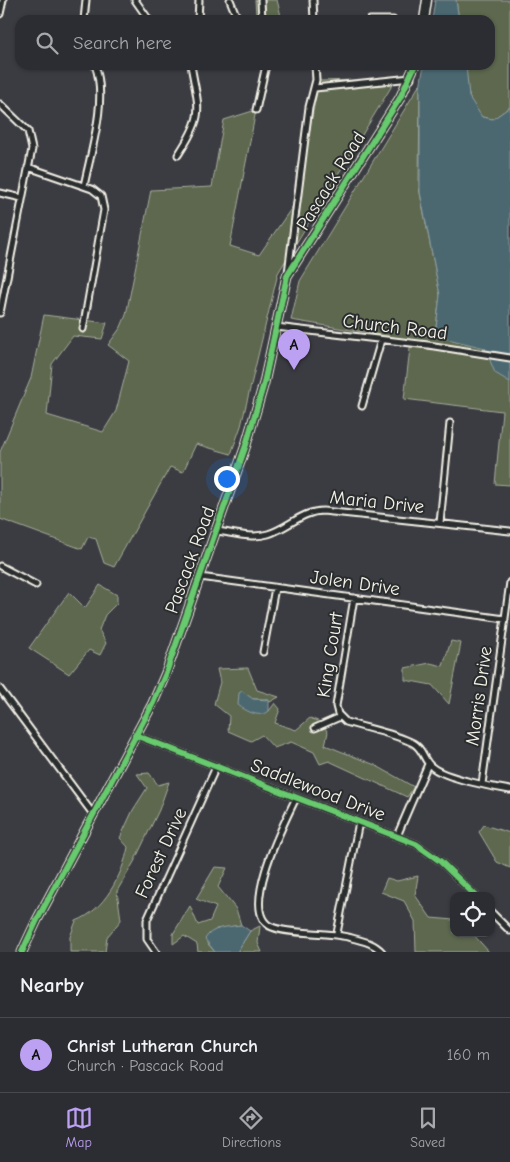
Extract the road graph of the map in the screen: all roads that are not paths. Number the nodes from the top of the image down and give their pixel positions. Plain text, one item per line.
1 (3, 0) edge
2 (86, 0) edge
3 (135, 0) edge
4 (199, 0) edge
5 (230, 0) edge
6 (261, 0) edge
7 (313, 0) edge
8 (427, 0) edge
9 (0, 14) edge
10 (84, 15) edge
11 (145, 15) edge
12 (198, 15) edge
13 (236, 15) edge
14 (262, 15) edge
15 (314, 15) edge
16 (425, 15) edge
17 (96, 70) edge
18 (193, 70) edge
19 (265, 70) edge
20 (315, 70) edge
21 (413, 70) edge
22 (411, 78) junction
23 (315, 88) junction
24 (0, 104) edge
25 (256, 110) dead end
26 (178, 155) dead end
27 (28, 168) junction
28 (84, 186) junction
29 (0, 194) edge
30 (22, 198) junction
31 (288, 276) junction
32 (0, 279) edge
33 (6, 280) junction
34 (0, 312) edge
35 (276, 327) junction
36 (83, 329) dead end
37 (381, 340) junction
38 (510, 358) edge
39 (362, 406) dead end
40 (450, 423) dead end
41 (440, 524) junction
42 (217, 531) junction
43 (510, 531) edge
44 (0, 566) edge
45 (200, 577) junction
46 (510, 582) edge
47 (36, 585) dead end
48 (275, 588) junction
49 (354, 598) junction
50 (505, 619) junction
51 (262, 652) dead end
52 (0, 689) edge
53 (340, 717) junction
54 (315, 728) dead end
55 (135, 735) junction
56 (428, 764) junction
57 (216, 766) junction
58 (482, 784) junction
59 (510, 790) edge
60 (296, 798) junction
61 (93, 814) junction
62 (359, 822) junction
63 (398, 836) junction
64 (472, 892) edge
65 (495, 916) edge
66 (510, 931) edge
67 (337, 934) junction
68 (22, 952) edge
69 (156, 952) edge
70 (382, 952) edge

1 - 9 street
2 - 10 street
3 - 11 street
4 - 12 street
5 - 13 street
6 - 14 street
7 - 15 street
8 - 16 street
17 - 28 street
18 - 26 street
19 - 25 street
20 - 23 street
21 - 22 street, Pascack Road
22 - 23 street
22 - 31 street, Pascack Road
23 - 31 street
24 - 27 street
27 - 28 street
27 - 30 street
28 - 36 street
29 - 30 street
30 - 33 street
31 - 35 street, Pascack Road
32 - 33 street
33 - 34 street
35 - 37 street, Church Road
35 - 42 street, Pascack Road
37 - 38 street, Church Road
37 - 39 street
40 - 41 street
41 - 42 street, Maria Drive
41 - 43 street, Maria Drive
42 - 45 street, Pascack Road
44 - 47 street
45 - 48 street, Jolen Drive
45 - 55 street, Pascack Road
46 - 50 street, Morris Drive
48 - 49 street, Jolen Drive
48 - 51 street
49 - 50 street, Jolen Drive
49 - 53 street, King Court
50 - 58 street, Morris Drive
52 - 61 street
53 - 54 street, King Court
53 - 56 street
55 - 57 street, Saddlewood Drive
55 - 61 street, Pascack Road
56 - 58 street
56 - 63 street
57 - 60 street, Saddlewood Drive
57 - 69 street, Forest Drive
58 - 59 street
60 - 62 street, Saddlewood Drive
60 - 67 street
61 - 68 street, Pascack Road
62 - 63 street, Saddlewood Drive
62 - 67 street
63 - 64 street, Saddlewood Drive
65 - 66 street
67 - 70 street

